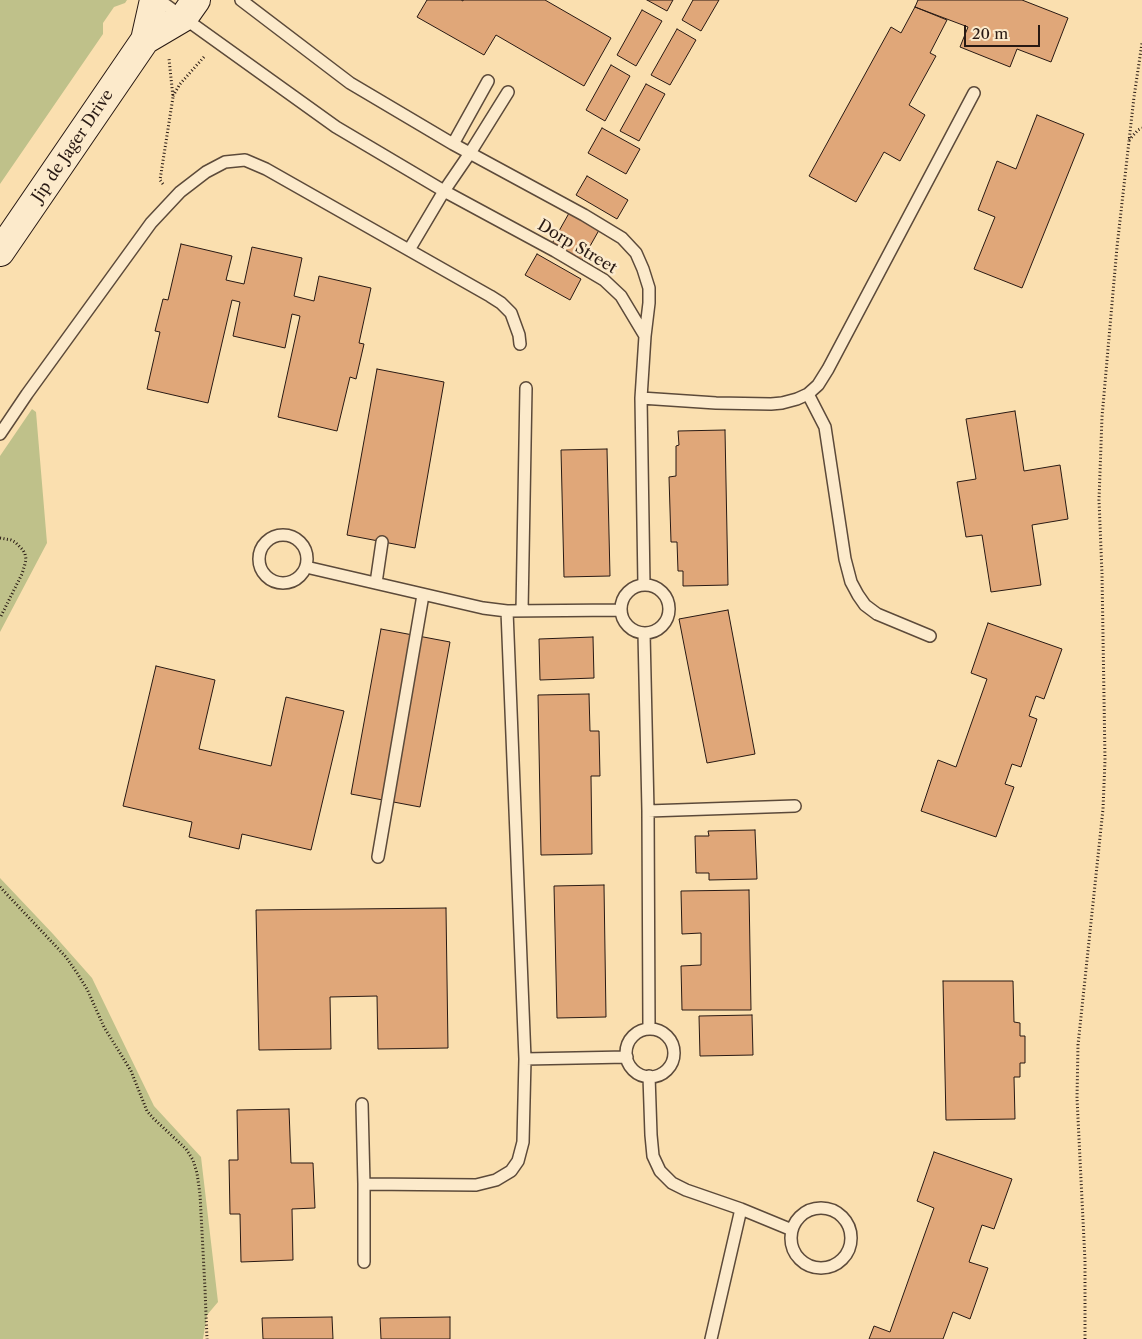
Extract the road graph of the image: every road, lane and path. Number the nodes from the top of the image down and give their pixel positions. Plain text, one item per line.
1 (154, 0) edge
2 (159, 0) edge
3 (241, 0) edge
4 (190, 9) edge
5 (146, 40) junction
6 (1142, 44) edge
7 (204, 57) dead end
8 (170, 59) dead end
9 (488, 81) dead end
10 (508, 92) dead end
11 (974, 93) dead end
12 (172, 96) junction
13 (1142, 128) edge
14 (1129, 141) junction
15 (453, 144) junction
16 (470, 153) junction
17 (165, 188) dead end
18 (444, 191) junction
19 (409, 250) junction
20 (0, 252) edge
21 (645, 336) junction
22 (520, 344) dead end
23 (526, 388) dead end
24 (808, 394) junction
25 (641, 398) junction
26 (0, 434) edge
27 (0, 538) edge
28 (382, 542) dead end
29 (306, 567) junction
30 (376, 584) junction
31 (644, 585) junction
32 (424, 595) junction
33 (621, 610) junction
34 (507, 611) junction
35 (522, 611) junction
36 (0, 618) edge
37 (644, 633) junction
38 (930, 636) dead end
39 (795, 806) dead end
40 (648, 811) junction
41 (378, 857) dead end
42 (0, 887) edge
43 (649, 1028) junction
44 (626, 1057) junction
45 (525, 1059) junction
46 (649, 1076) junction
47 (362, 1104) dead end
48 (364, 1184) junction
49 (741, 1209) junction
50 (792, 1230) junction
51 (364, 1262) dead end
52 (206, 1339) edge
53 (711, 1339) edge
54 (1085, 1339) edge

1 - 5 main road, Jip de Jager Drive
2 - 4 lane, Dorp Street
3 - 15 lane, Dorp Street
4 - 5 main road, Jip de Jager Drive
4 - 18 lane, Dorp Street
5 - 20 main road, Jip de Jager Drive
6 - 14 path
7 - 12 path
8 - 12 path
9 - 15 lane
10 - 16 lane
11 - 24 lane
12 - 17 path
13 - 14 path
14 - 54 path
15 - 16 lane, Dorp Street
16 - 18 lane
16 - 21 lane, Dorp Street
18 - 19 lane
18 - 21 lane, Dorp Street
19 - 22 lane
19 - 26 lane
21 - 25 lane
23 - 35 lane
24 - 25 lane
24 - 38 lane
25 - 31 lane
27 - 36 path
28 - 30 lane
29 - 29 lane
29 - 30 lane
30 - 32 lane
31 - 33 lane
31 - 37 lane
32 - 34 lane
32 - 41 lane
33 - 35 lane
33 - 37 lane
34 - 35 lane
34 - 45 lane
37 - 40 lane
39 - 40 lane
40 - 43 lane
42 - 52 path
43 - 44 lane
43 - 46 lane
44 - 45 lane
44 - 46 lane
45 - 48 lane
46 - 49 lane
47 - 48 lane
48 - 51 lane
49 - 50 lane
49 - 53 lane
50 - 50 lane

